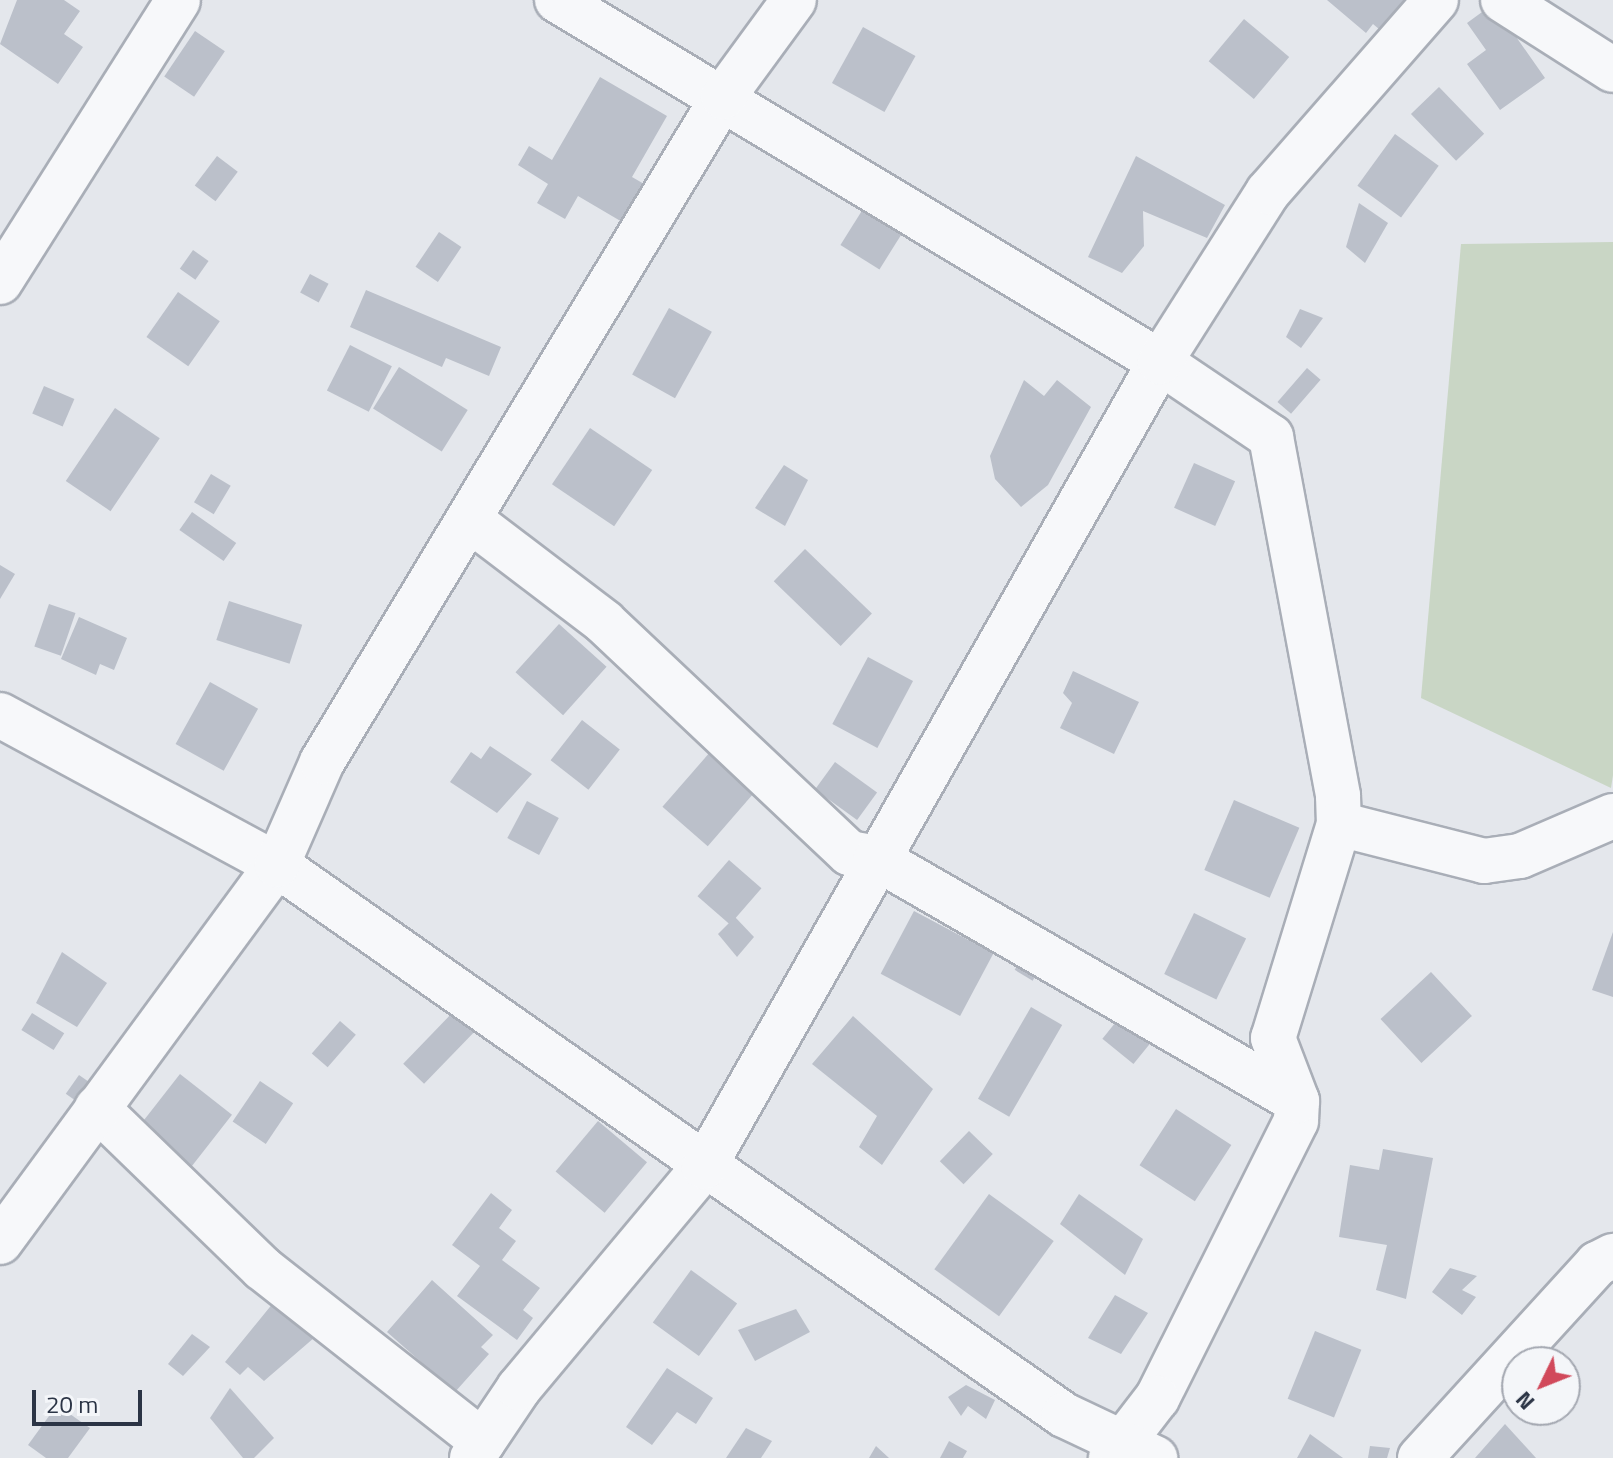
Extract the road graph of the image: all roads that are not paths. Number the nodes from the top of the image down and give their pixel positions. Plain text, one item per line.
1 (178, 0) edge
2 (557, 0) edge
3 (794, 0) edge
4 (1436, 0) edge
5 (1503, 0) edge
6 (1613, 70) edge
7 (723, 97) junction
8 (0, 282) edge
9 (1160, 362) junction
10 (469, 519) junction
11 (0, 715) edge
12 (1613, 816) edge
13 (1339, 824) junction
14 (876, 858) junction
15 (277, 865) junction
16 (1297, 1101) junction
17 (97, 1108) junction
18 (704, 1167) junction
19 (0, 1242) edge
20 (1613, 1256) edge
21 (477, 1450) edge
22 (1129, 1453) edge
23 (1420, 1458) edge

1 - 8 street
2 - 7 street
3 - 7 street
4 - 9 street
5 - 6 street
7 - 9 street
7 - 10 street
9 - 13 street
9 - 14 street
10 - 14 street
10 - 15 street
11 - 15 street
12 - 13 street
13 - 16 street
14 - 16 street
14 - 18 street
15 - 17 street
15 - 18 street
16 - 22 street
17 - 19 street
17 - 21 street
18 - 21 street
18 - 22 street
20 - 23 street

